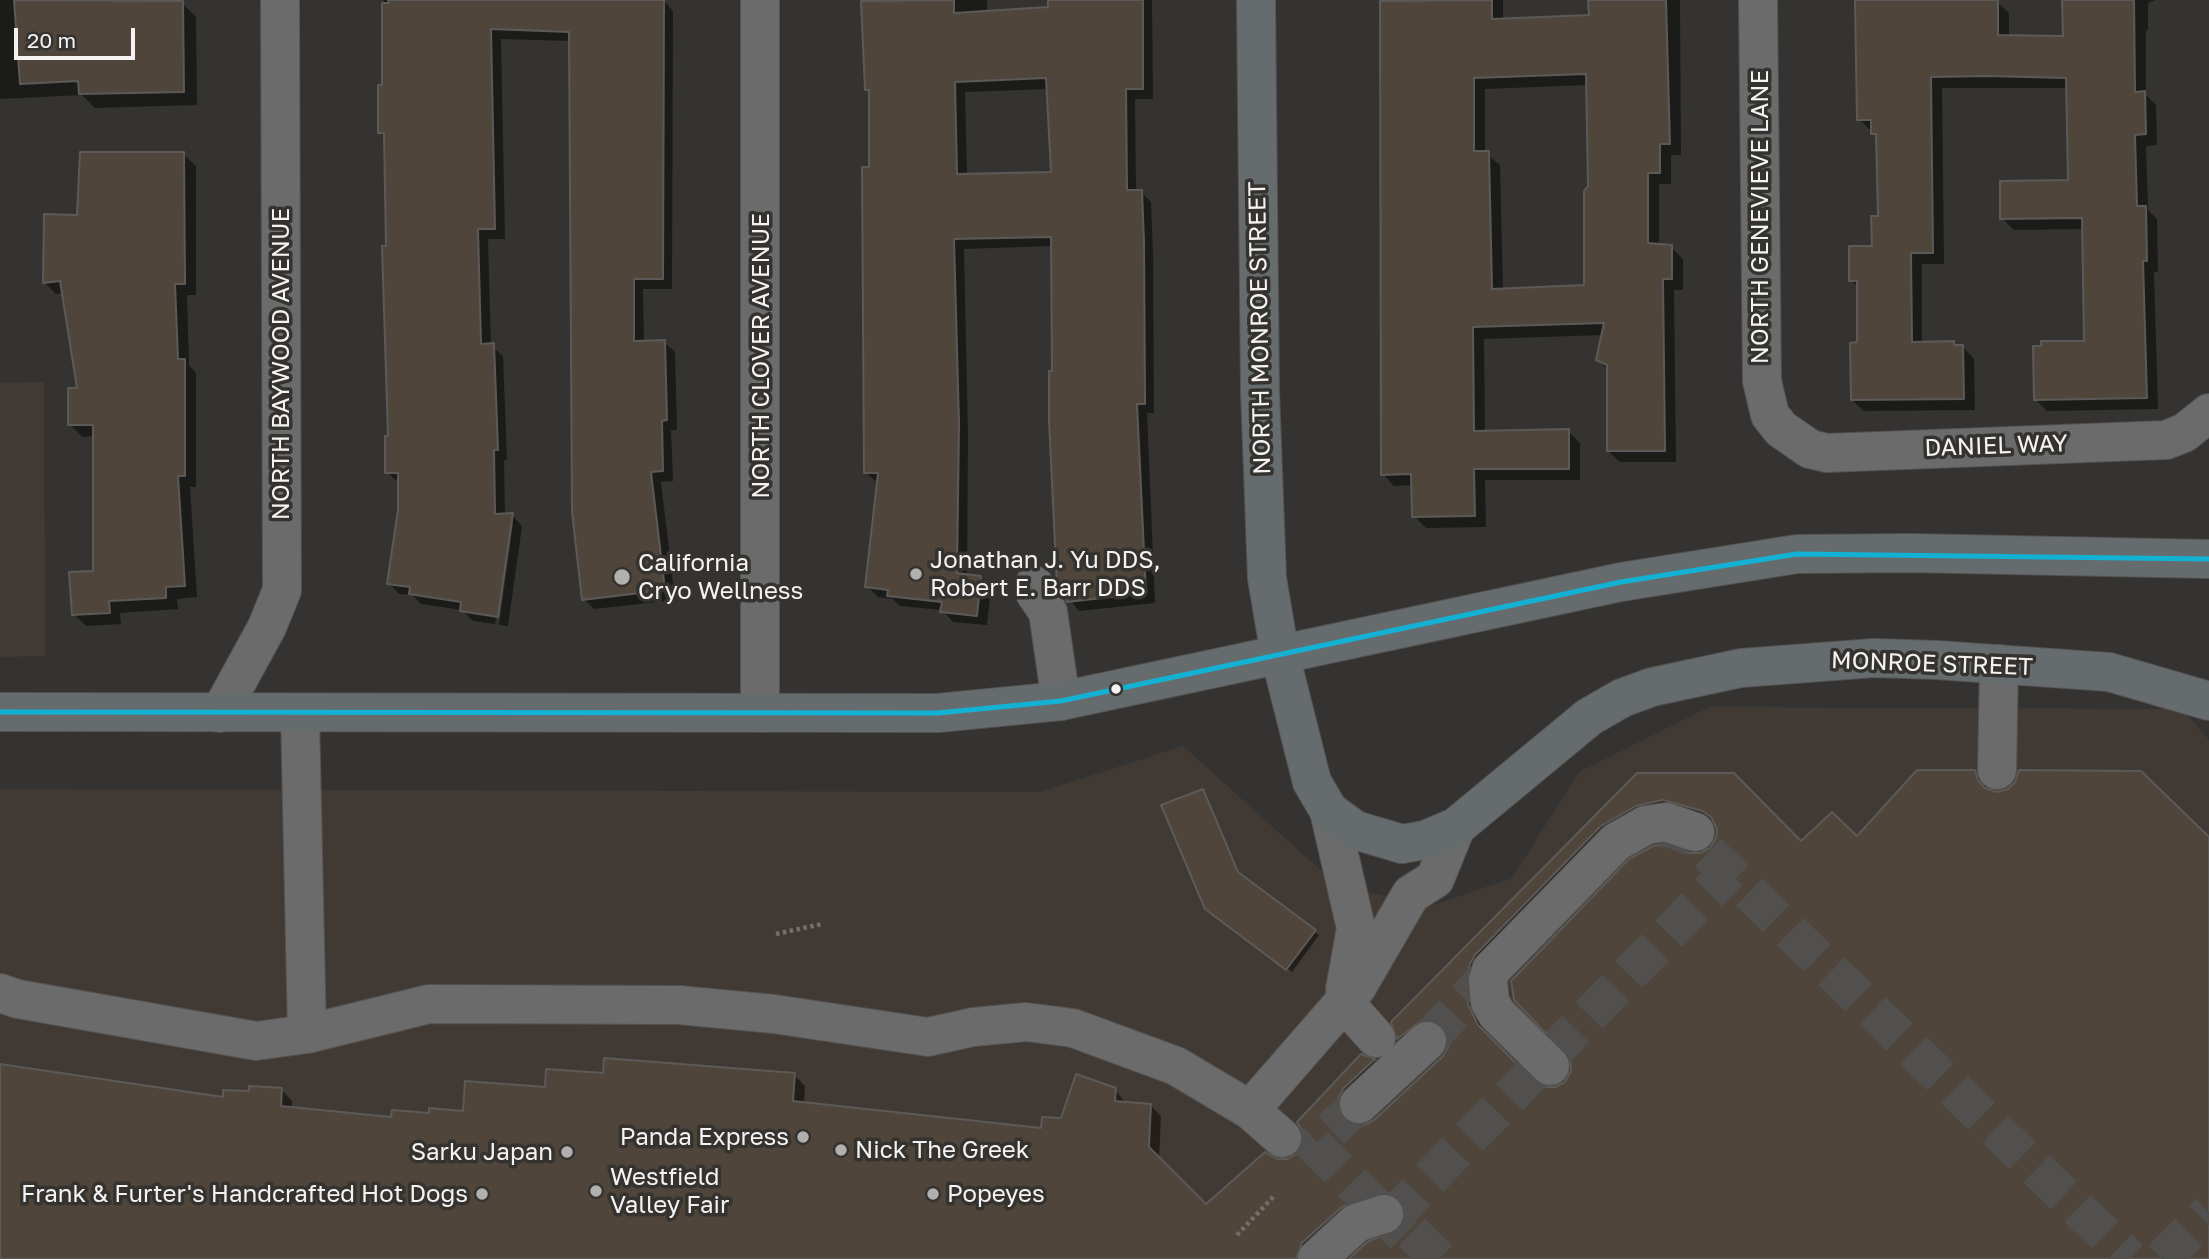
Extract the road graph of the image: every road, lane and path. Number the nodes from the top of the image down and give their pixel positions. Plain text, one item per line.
1 (280, 0) edge
2 (760, 0) edge
3 (1256, 0) edge
4 (1758, 0) edge
5 (2209, 413) edge
6 (1781, 429) joint
7 (2209, 559) edge
8 (1034, 585) dead end
9 (1280, 655) junction
10 (1999, 664) junction
11 (1061, 701) junction
12 (2209, 701) edge
13 (0, 712) edge
14 (220, 713) junction
15 (760, 713) junction
16 (300, 714) junction
17 (1997, 770) dead end
18 (1329, 811) junction
19 (1457, 827) junction
20 (1695, 832) tunnel mouth
21 (822, 924) dead end
22 (776, 934) dead end
23 (0, 993) edge
24 (1343, 1001) junction
25 (307, 1034) junction
26 (1376, 1038) dead end
27 (1427, 1041) tunnel mouth
28 (1550, 1066) dead end
29 (1359, 1104) tunnel mouth
30 (1250, 1110) junction
31 (1282, 1138) dead end
32 (1273, 1196) dead end
33 (1384, 1214) dead end
34 (1237, 1235) dead end
35 (1322, 1254) edge

1 - 14 street, NORTH BAYWOOD AVENUE
2 - 15 street, NORTH CLOVER AVENUE
3 - 9 main road, NORTH MONROE STREET
4 - 6 street, NORTH GENEVIEVE LANE
5 - 6 street, DANIEL WAY
7 - 9 main road
8 - 11 street
9 - 11 main road
9 - 18 main road, MONROE STREET
10 - 12 main road, MONROE STREET
10 - 17 street
10 - 19 main road, MONROE STREET
11 - 15 main road
13 - 14 main road
14 - 16 main road
15 - 16 main road
16 - 25 street
18 - 19 main road, MONROE STREET
18 - 24 street
19 - 24 street
20 - 28 street
21 - 22 path
23 - 25 street
24 - 26 street
24 - 30 street
25 - 30 street
27 - 29 street
30 - 31 street
32 - 34 path
33 - 35 street

